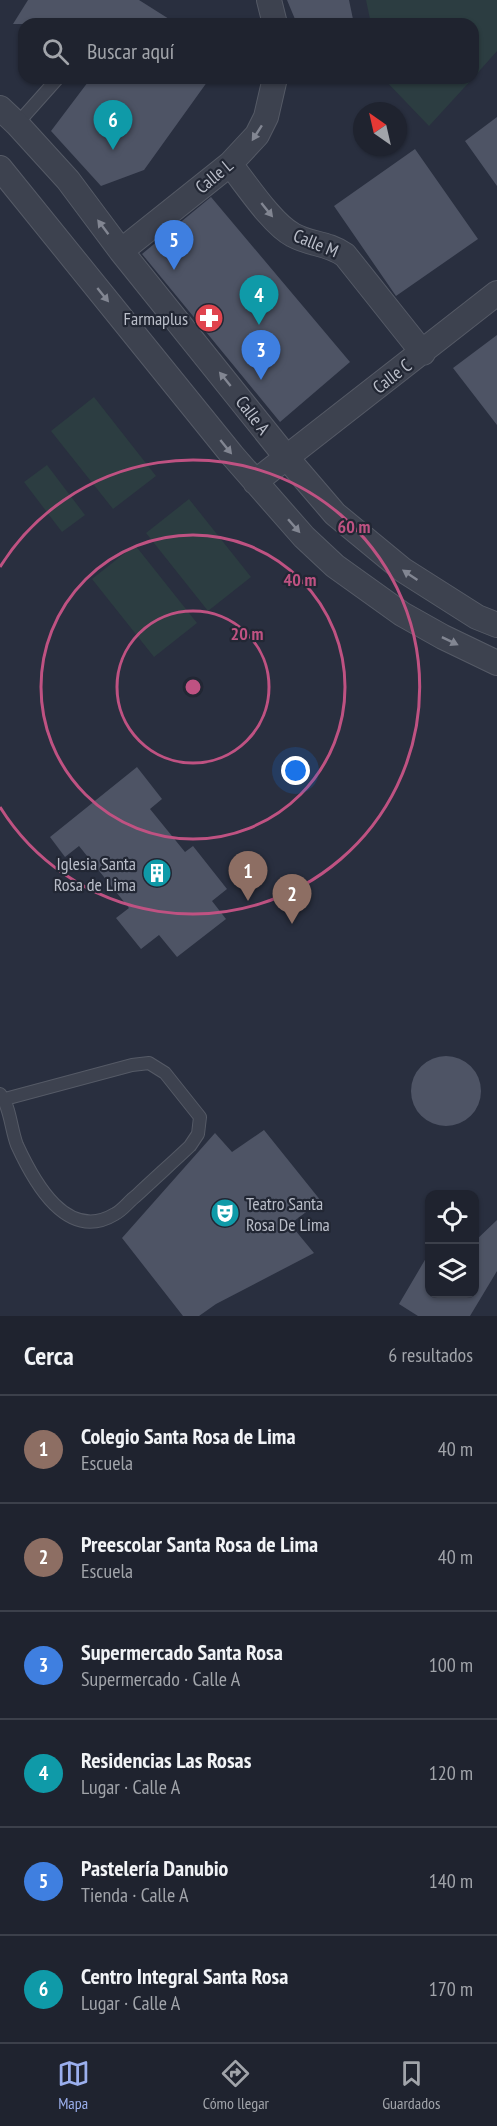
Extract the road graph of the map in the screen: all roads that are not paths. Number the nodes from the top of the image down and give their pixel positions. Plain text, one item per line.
1 (269, 0) edge
2 (274, 18) edge
3 (50, 84) edge
4 (274, 84) edge
5 (9, 116) edge
6 (230, 164) junction
7 (0, 168) edge
8 (121, 251) junction
9 (497, 293) edge
10 (423, 353) junction
11 (287, 458) junction
12 (255, 482) junction
13 (497, 625) edge
14 (497, 663) edge
15 (2, 1097) edge

1 - 2 street
3 - 5 lane
4 -> 6 street, Calle L
8 -> 5 street, Calle A
6 - 8 street, Calle L
6 -> 10 street, Calle M
7 -> 12 street
11 -> 8 street, Calle A
9 - 10 street, Calle C
10 - 11 street, Calle C
11 - 12 street, Calle C
13 -> 11 street, Calle A
12 -> 14 street
15 - 15 lane

